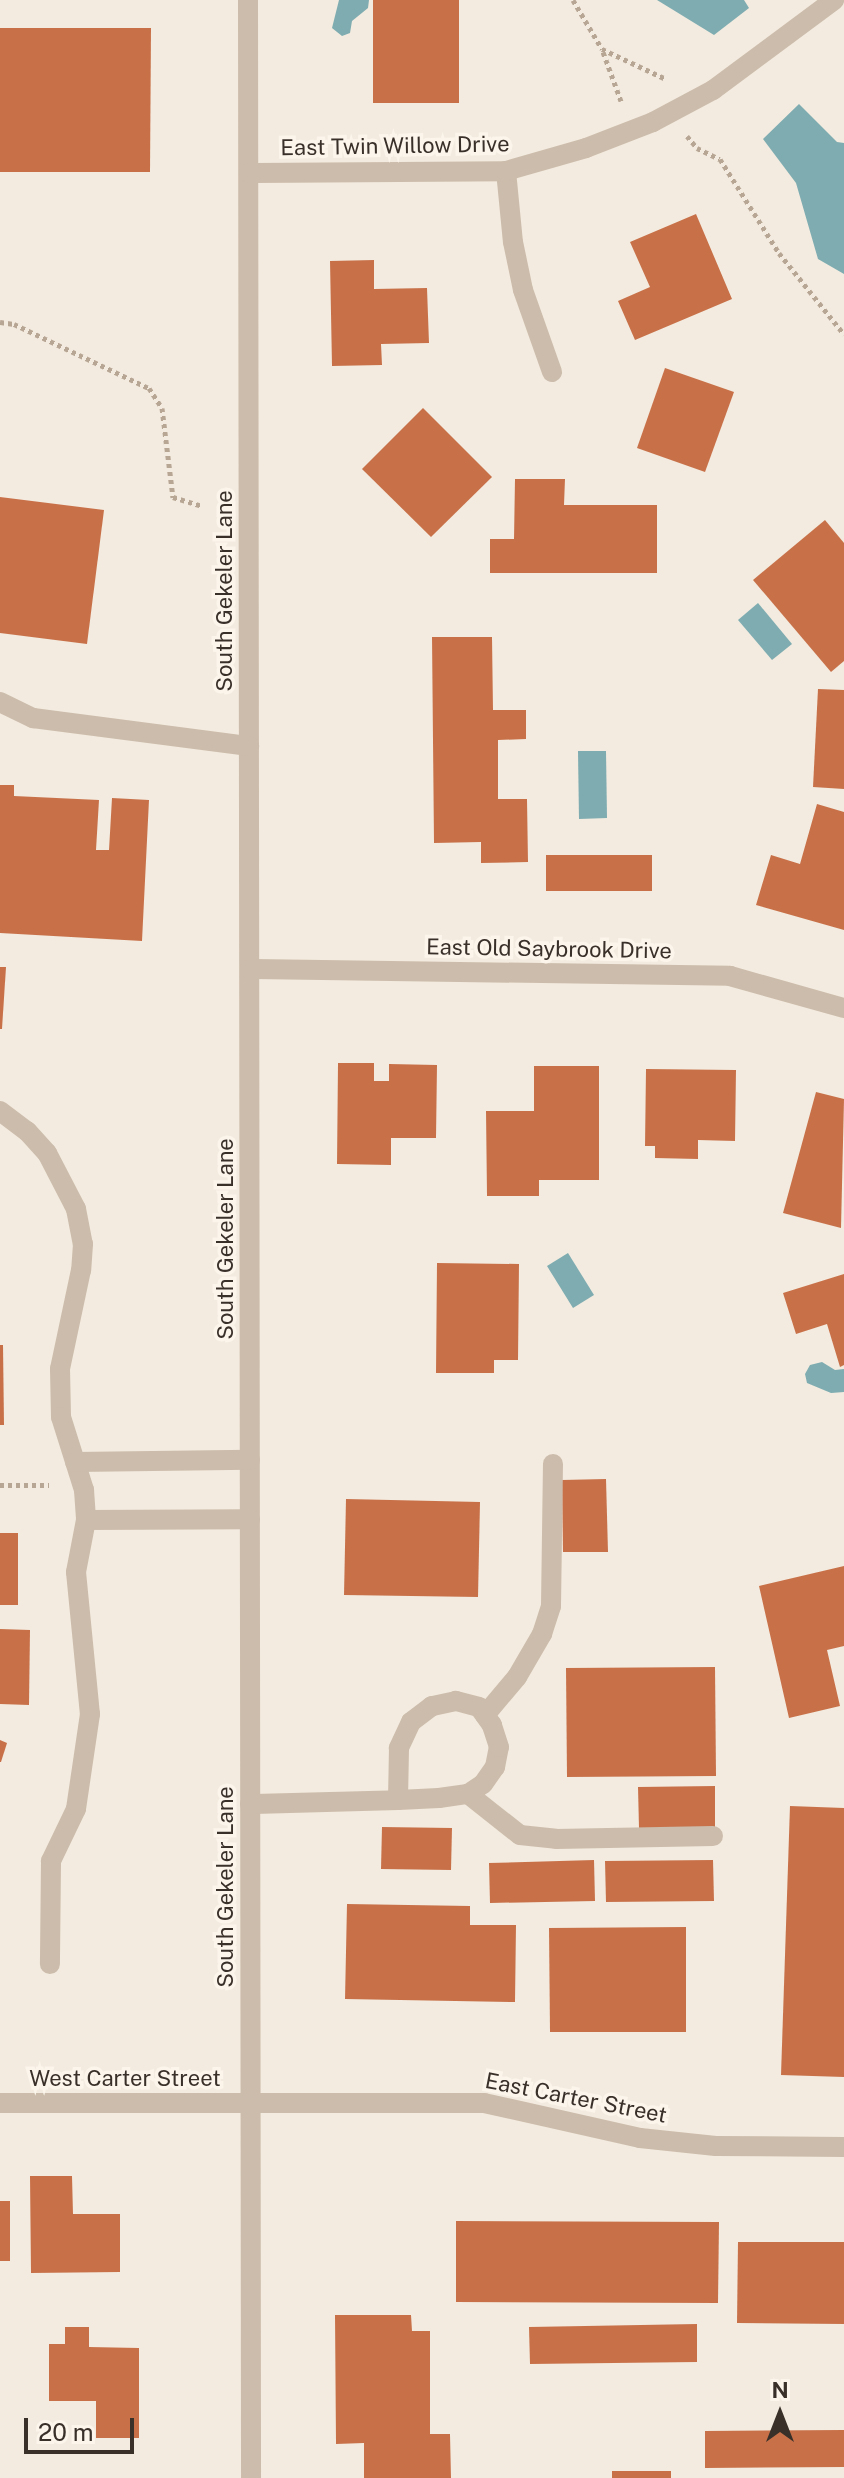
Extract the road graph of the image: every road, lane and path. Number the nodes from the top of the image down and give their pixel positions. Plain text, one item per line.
1 (248, 0) edge
2 (573, 0) edge
3 (834, 0) edge
4 (602, 49) junction
5 (666, 79) dead end
6 (621, 101) dead end
7 (687, 136) dead end
8 (506, 171) junction
9 (249, 173) junction
10 (0, 322) edge
11 (844, 334) edge
12 (552, 372) dead end
13 (203, 506) dead end
14 (0, 702) edge
15 (249, 746) junction
16 (250, 969) junction
17 (844, 1008) edge
18 (0, 1111) edge
19 (250, 1460) junction
20 (75, 1462) junction
21 (553, 1464) dead end
22 (0, 1485) edge
23 (49, 1485) dead end
24 (250, 1519) junction
25 (86, 1520) junction
26 (485, 1715) junction
27 (468, 1794) junction
28 (398, 1800) junction
29 (250, 1804) junction
30 (713, 1836) dead end
31 (50, 1964) dead end
32 (251, 2102) junction
33 (0, 2103) edge
34 (844, 2147) edge
35 (251, 2478) edge

1 - 9 street, South Gekeler Lane
2 - 4 path
3 - 8 street, East Twin Willow Drive
4 - 5 path
4 - 6 path
7 - 11 path
8 - 9 street, East Twin Willow Drive
8 - 12 street
9 - 15 street, South Gekeler Lane
10 - 13 path
14 - 15 street
15 - 16 street, South Gekeler Lane
16 - 17 street, East Old Saybrook Drive
16 - 19 street, South Gekeler Lane
18 - 20 street
19 - 20 street
19 - 24 street, South Gekeler Lane
20 - 25 street
21 - 26 street
22 - 23 path
24 - 25 street
24 - 29 street, South Gekeler Lane
25 - 31 street
26 - 27 street
26 - 28 street
27 - 28 street
27 - 30 street
28 - 29 street
29 - 32 street, South Gekeler Lane
32 - 33 street, West Carter Street
32 - 34 street, East Carter Street
32 - 35 street, South Gekeler Lane

